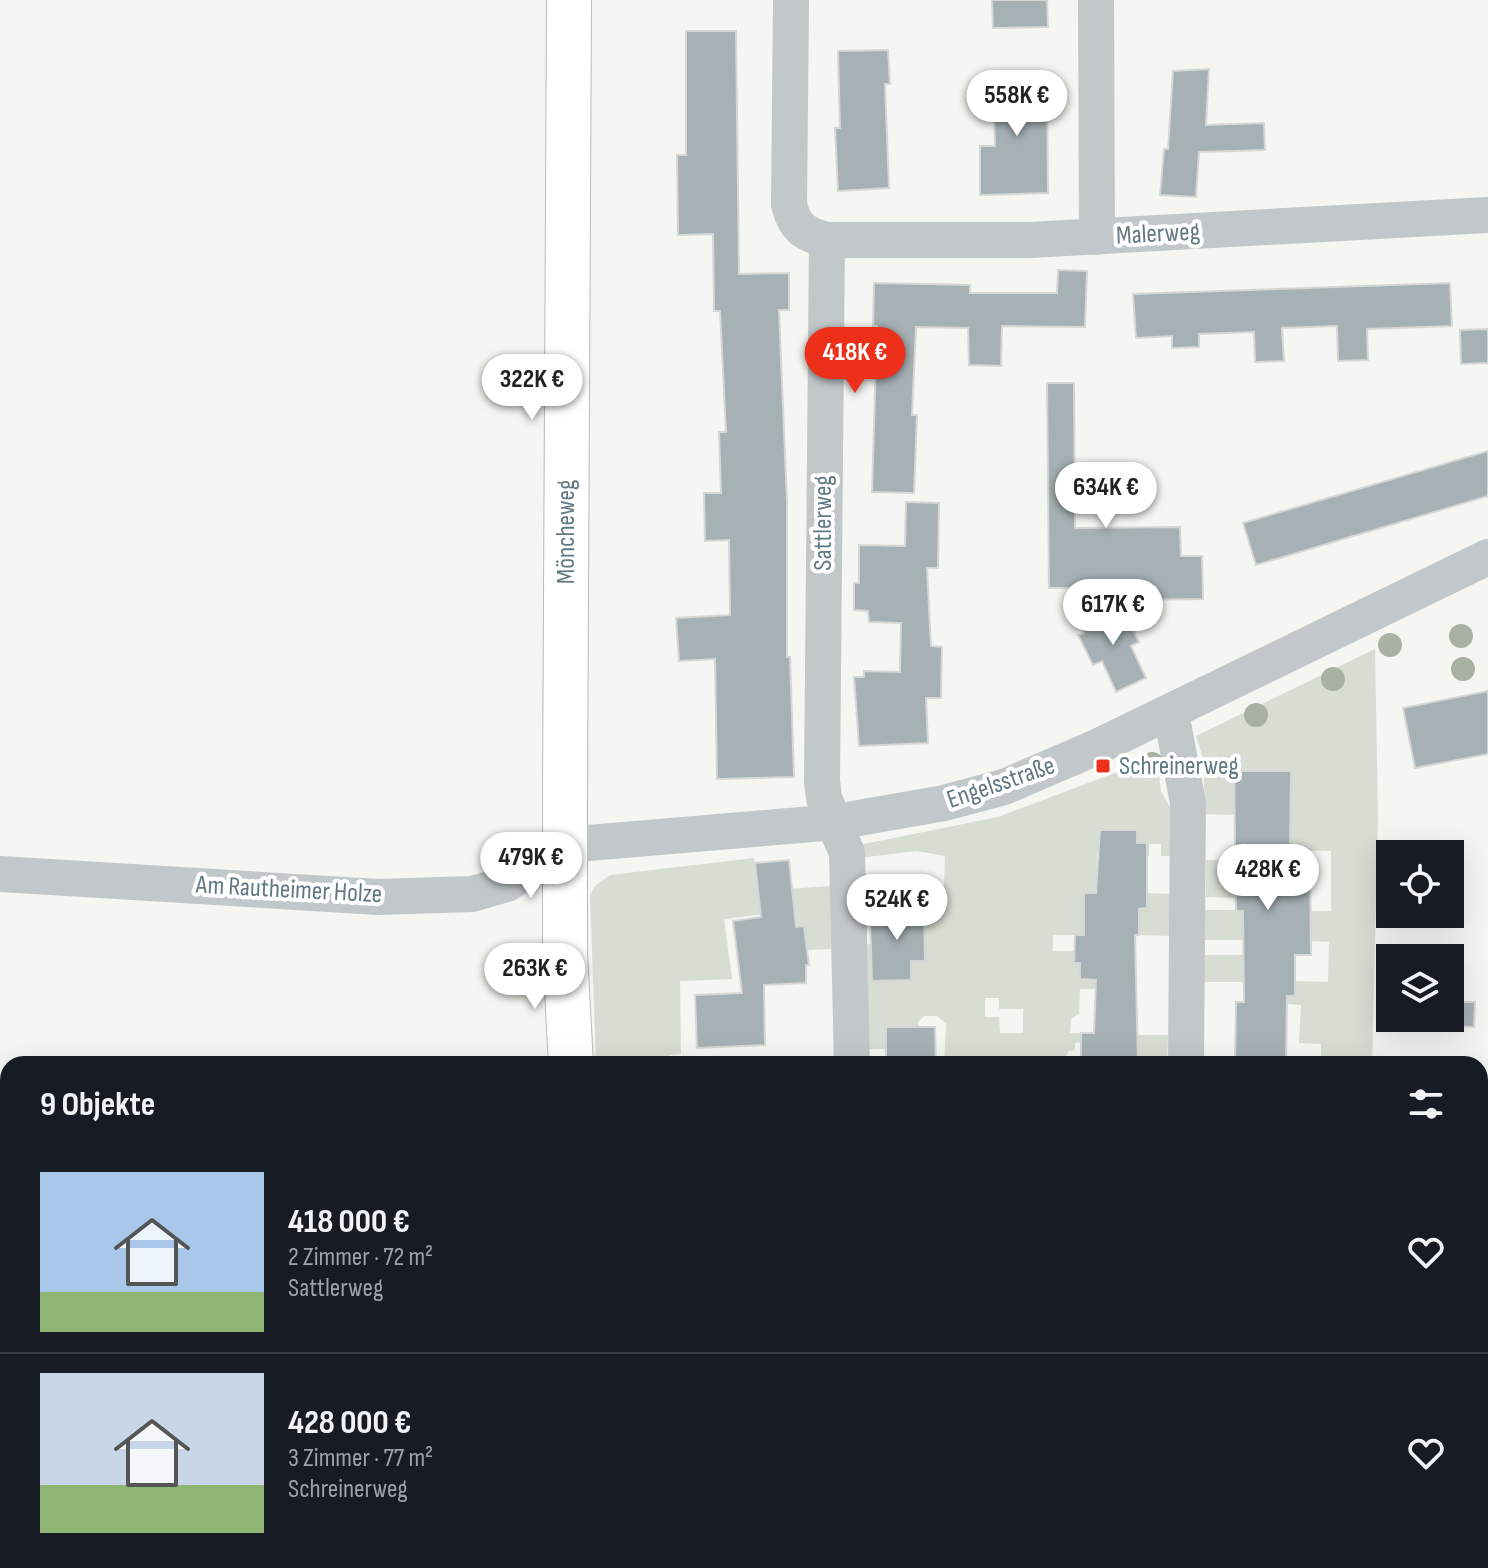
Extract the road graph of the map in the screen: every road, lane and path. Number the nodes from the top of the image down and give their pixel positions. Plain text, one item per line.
1 (569, 0) edge
2 (791, 0) edge
3 (1096, 0) edge
4 (1488, 215) edge
5 (1097, 237) junction
6 (827, 240) junction
7 (1488, 557) edge
8 (1171, 713) junction
9 (836, 822) junction
10 (565, 845) junction
11 (0, 874) edge
12 (571, 1056) edge
13 (852, 1056) edge
14 (1186, 1056) edge

1 - 10 main road, Möncheweg
2 - 6 street
3 - 5 street
4 - 5 street, Malerweg
5 - 6 street, Malerweg
6 - 9 street, Sattlerweg
7 - 8 street, Engelsstraße
8 - 9 street, Engelsstraße
8 - 14 street
9 - 10 street, Engelsstraße
9 - 13 street, Sattlerweg
10 - 11 street, Am Rautheimer Holze
10 - 12 main road, Möncheweg

